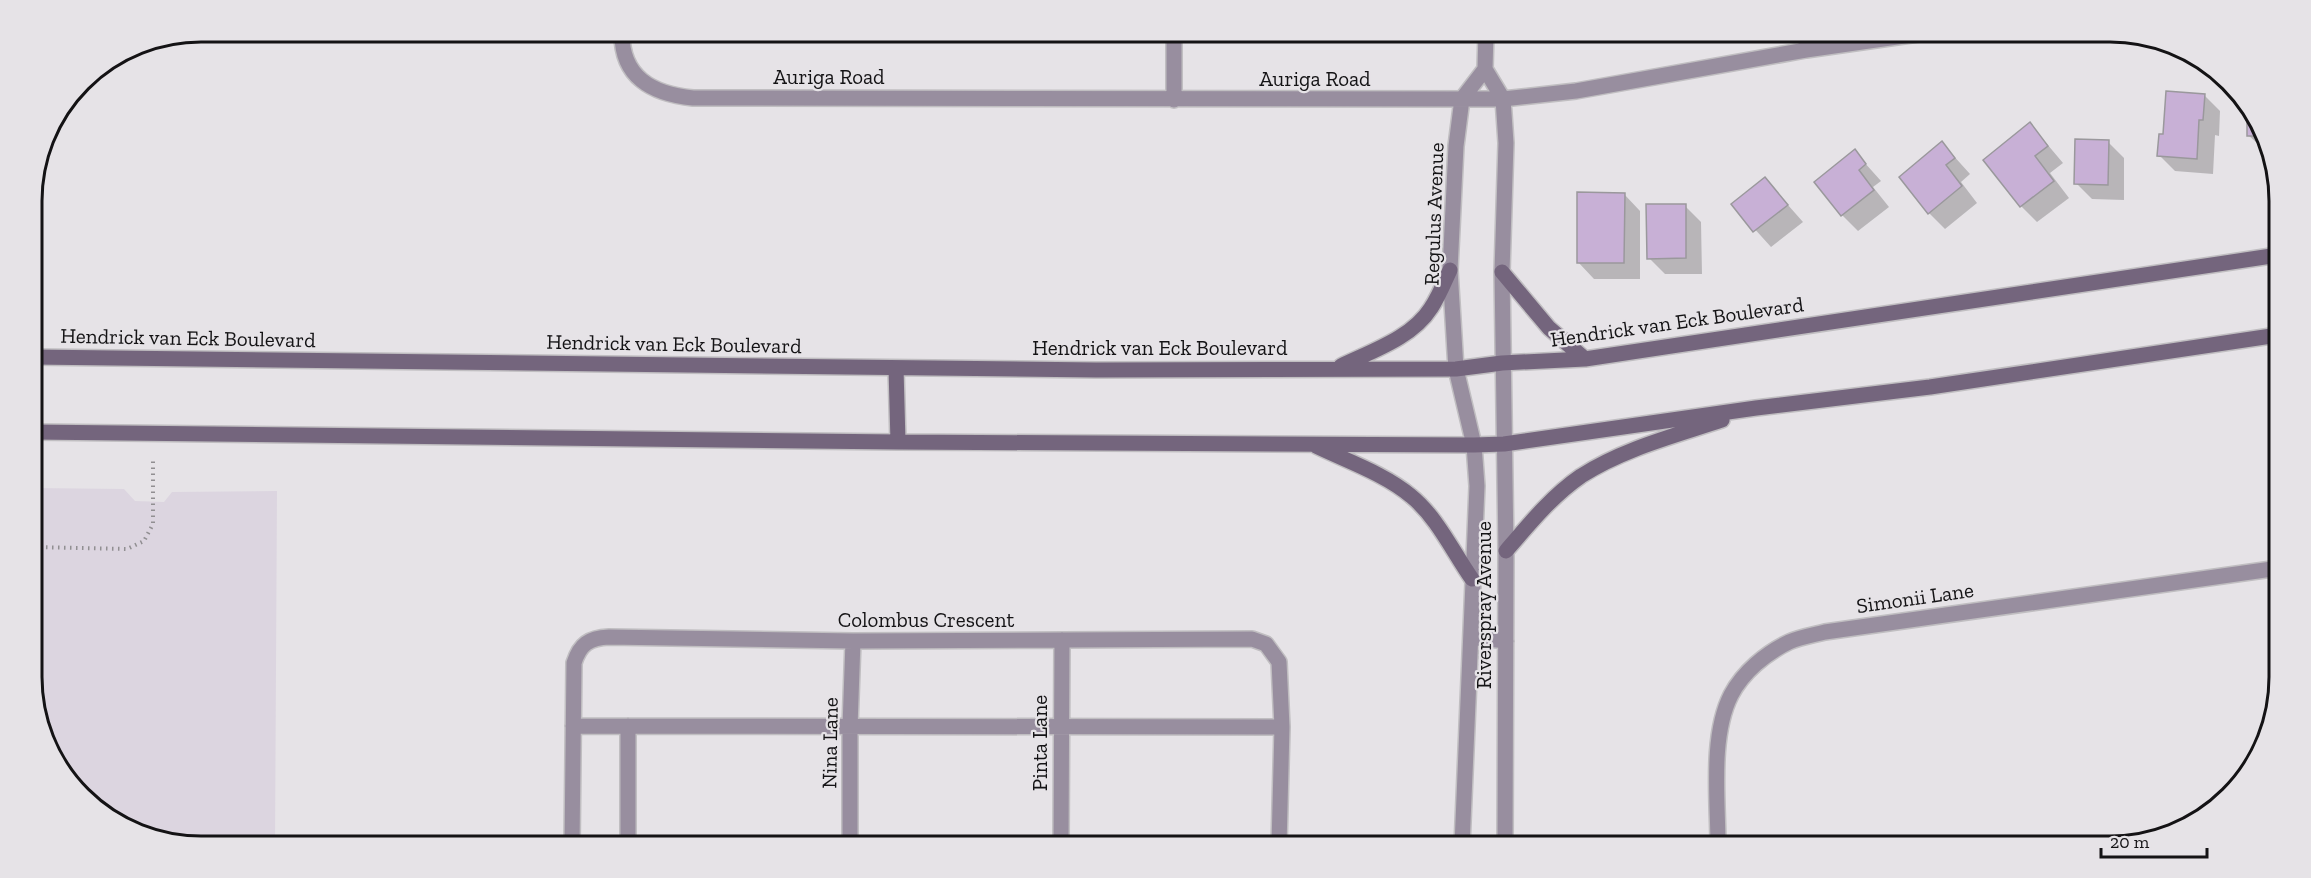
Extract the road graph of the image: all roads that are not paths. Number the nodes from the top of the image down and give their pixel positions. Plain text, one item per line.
1 (623, 42) edge
2 (1174, 42) edge
3 (1486, 42) edge
4 (1806, 42) edge
5 (1862, 42) edge
6 (1806, 50) junction
7 (1485, 69) junction
8 (1462, 99) junction
9 (1503, 99) junction
10 (1174, 100) junction
11 (2269, 256) edge
12 (1450, 270) junction
13 (1502, 272) junction
14 (2269, 336) edge
15 (42, 357) edge
16 (1585, 359) junction
17 (1502, 363) junction
18 (896, 368) junction
19 (1336, 369) junction
20 (1456, 369) junction
21 (1756, 408) junction
22 (42, 432) edge
23 (898, 442) junction
24 (1312, 444) junction
25 (1504, 444) junction
26 (1474, 445) junction
27 (1506, 551) junction
28 (2269, 569) edge
29 (1472, 579) junction
30 (1471, 637) junction
31 (1062, 640) junction
32 (853, 641) junction
33 (1506, 641) junction
34 (573, 726) junction
35 (628, 726) junction
36 (1282, 727) junction
37 (850, 728) junction
38 (1062, 728) junction
39 (572, 836) edge
40 (628, 836) edge
41 (850, 836) edge
42 (1061, 836) edge
43 (1279, 836) edge
44 (1462, 836) edge
45 (1505, 836) edge
46 (1718, 836) edge

1 - 10 street, Auriga Road
2 - 10 street
3 - 7 street
4 - 6 street
5 - 6 street, Auriga Road
6 - 9 street, Auriga Road
7 - 8 street
7 - 9 street
8 - 9 street, Auriga Road
8 - 10 street, Auriga Road
8 - 12 street, Regulus Avenue
9 - 13 street
11 - 16 main road, Hendrick van Eck Boulevard
12 - 19 main road
12 - 20 street, Regulus Avenue
13 - 16 main road
13 - 17 street
14 - 21 main road
15 - 18 main road, Hendrick van Eck Boulevard
16 - 17 main road, Hendrick van Eck Boulevard
17 - 20 main road, Hendrick van Eck Boulevard
17 - 25 street, Riverspray Avenue
18 - 19 main road, Hendrick van Eck Boulevard
18 - 23 main road
19 - 20 main road, Hendrick van Eck Boulevard
20 - 26 street, Riverspray Avenue
21 - 25 main road
21 - 27 main road
22 - 23 main road
23 - 24 main road
24 - 26 main road
24 - 29 main road
25 - 26 main road
25 - 27 street, Riverspray Avenue
26 - 29 street, Riverspray Avenue
27 - 33 street, Riverspray Avenue
28 - 46 street, Simonii Lane
29 - 30 street, Riverspray Avenue
30 - 33 street
30 - 44 street, Riverspray Avenue
31 - 32 street, Colombus Crescent
31 - 36 street, Colombus Crescent
31 - 38 street, Pinta Lane
32 - 34 street, Colombus Crescent
32 - 37 street, Nina Lane
33 - 45 street, Riverspray Avenue
34 - 35 street
34 - 39 street, Colombus Crescent
35 - 37 street
35 - 40 street
36 - 38 street
36 - 43 street, Colombus Crescent
37 - 38 street
37 - 41 street, Nina Lane
38 - 42 street, Pinta Lane

